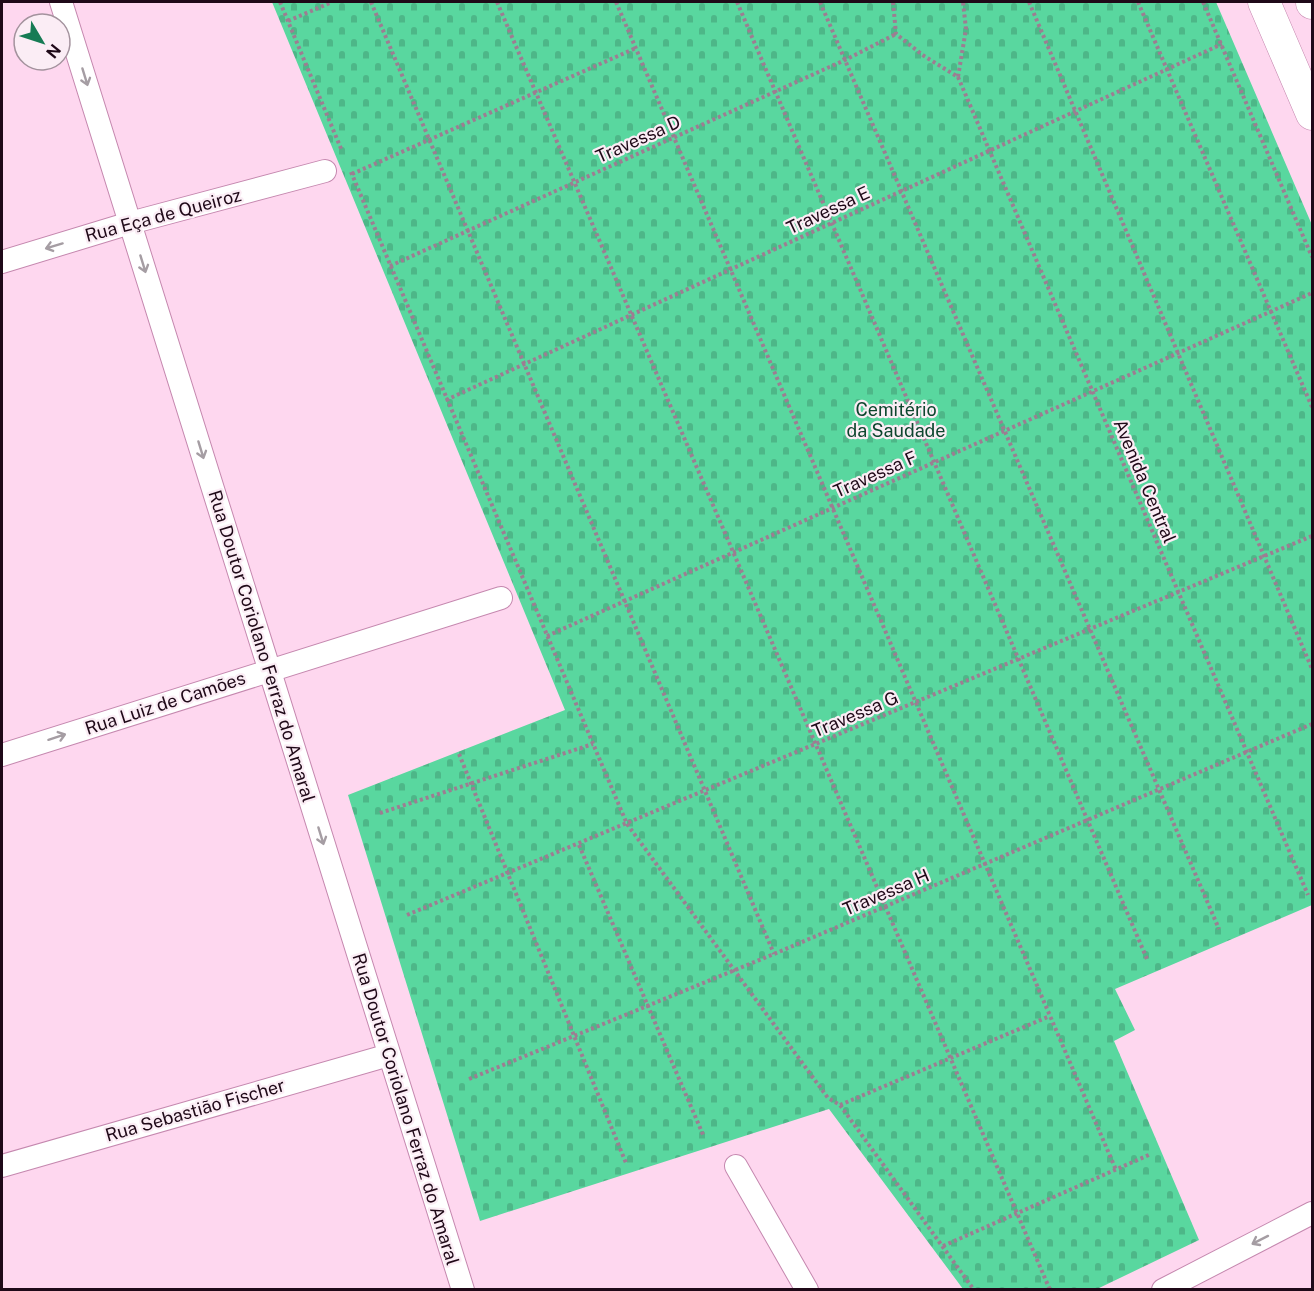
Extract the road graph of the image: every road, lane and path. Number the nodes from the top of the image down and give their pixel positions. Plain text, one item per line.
1 (61, 2) edge
2 (280, 2) edge
3 (333, 2) edge
4 (371, 2) edge
5 (497, 2) edge
6 (616, 2) edge
7 (737, 2) edge
8 (820, 2) edge
9 (892, 2) edge
10 (963, 2) edge
11 (1029, 2) edge
12 (1138, 2) edge
13 (1203, 2) edge
14 (1264, 2) edge
15 (288, 21) junction
16 (896, 34) junction
17 (1222, 44) junction
18 (636, 48) junction
19 (845, 60) junction
20 (1290, 62) junction
21 (1167, 69) junction
22 (958, 77) junction
23 (1312, 87) edge
24 (776, 91) junction
25 (536, 92) junction
26 (1075, 112) junction
27 (1312, 114) edge
28 (674, 137) junction
29 (429, 140) junction
30 (989, 151) junction
31 (343, 152) dead end
32 (347, 164) dead end
33 (325, 171) dead end
34 (352, 174) junction
35 (574, 182) junction
36 (901, 191) junction
37 (130, 223) junction
38 (832, 223) junction
39 (468, 231) junction
40 (1312, 257) edge
41 (2, 262) edge
42 (390, 266) junction
43 (731, 270) junction
44 (1312, 293) edge
45 (1271, 312) junction
46 (632, 315) junction
47 (1178, 353) junction
48 (524, 365) junction
49 (1092, 392) junction
50 (446, 400) junction
51 (1312, 407) edge
52 (1005, 431) junction
53 (934, 462) junction
54 (832, 508) junction
55 (1312, 536) edge
56 (734, 552) junction
57 (1264, 556) junction
58 (1179, 592) junction
59 (501, 598) dead end
60 (624, 601) junction
61 (1090, 630) junction
62 (547, 636) junction
63 (1019, 660) junction
64 (1312, 669) edge
65 (269, 670) junction
66 (916, 703) junction
67 (1312, 724) edge
68 (593, 744) junction
69 (816, 745) junction
70 (1247, 752) junction
71 (459, 754) dead end
72 (2, 755) edge
73 (471, 784) junction
74 (1159, 790) junction
75 (705, 791) junction
76 (380, 813) dead end
77 (1088, 820) junction
78 (627, 824) junction
79 (579, 845) junction
80 (985, 864) junction
81 (508, 874) junction
82 (1308, 895) dead end
83 (885, 907) junction
84 (407, 915) dead end
85 (1219, 929) dead end
86 (774, 954) junction
87 (1147, 959) dead end
88 (735, 970) junction
89 (648, 1006) junction
90 (1050, 1016) junction
91 (574, 1036) junction
92 (389, 1055) junction
93 (950, 1058) junction
94 (469, 1079) dead end
95 (840, 1105) junction
96 (704, 1137) dead end
97 (1151, 1154) dead end
98 (626, 1163) dead end
99 (2, 1166) edge
100 (736, 1166) dead end
101 (1116, 1170) junction
102 (1312, 1213) edge
103 (1017, 1214) junction
104 (943, 1246) junction
105 (462, 1290) edge
106 (807, 1290) edge
107 (974, 1290) edge
108 (1050, 1290) edge
109 (1163, 1290) edge

1 -> 37 street, Rua Doutor Coriolano Ferraz do Amaral
2 - 15 path
3 - 15 path
4 - 29 path
5 - 25 path
6 - 18 path
7 - 24 path
8 - 19 path
9 - 16 path
10 - 22 path
11 - 26 path
12 - 21 path
13 - 17 path
14 - 20 main road
15 - 31 path
16 - 19 path, Travessa D
16 - 22 path
17 - 21 path, Travessa E
17 - 40 path
18 - 25 path
18 - 28 path
19 - 24 path, Travessa D
19 - 36 path
20 - 23 main road
20 - 27 main road
21 - 26 path, Travessa E
21 - 45 path
22 - 30 path, Avenida Central
24 - 28 path, Travessa D
24 - 38 path
25 - 29 path
25 - 35 path
26 - 30 path, Travessa E
26 - 47 path
28 - 35 path, Travessa D
28 - 43 path
29 - 34 path
29 - 39 path
30 - 36 path, Travessa E
30 - 49 path, Avenida Central
32 - 34 path
33 - 37 street, Rua Eça de Queiroz
34 - 42 path
35 - 39 path, Travessa D
35 - 46 path
36 - 38 path, Travessa E
36 - 52 path
37 -> 41 street, Rua Eça de Queiroz
37 -> 65 street, Rua Doutor Coriolano Ferraz do Amaral
38 - 43 path, Travessa E
38 - 53 path
39 - 42 path, Travessa D
39 - 48 path
42 - 50 path
43 - 46 path, Travessa E
43 - 54 path
44 - 45 path, Travessa F
45 - 47 path, Travessa F
45 - 51 path
46 - 48 path, Travessa E
46 - 56 path
47 - 49 path, Travessa F
47 - 57 path
48 - 50 path, Travessa E
48 - 60 path
49 - 52 path, Travessa F
49 - 58 path, Avenida Central
50 - 62 path
52 - 53 path, Travessa F
52 - 61 path
53 - 54 path, Travessa F
53 - 63 path
54 - 56 path, Travessa F
54 - 66 path
55 - 57 path, Travessa G
56 - 60 path, Travessa F
56 - 69 path
57 - 58 path, Travessa G
57 - 64 path
58 - 61 path, Travessa G
58 - 70 path, Avenida Central
59 - 65 street, Rua Luiz de Camões
60 - 62 path, Travessa F
60 - 75 path
61 - 63 path, Travessa G
61 - 74 path
62 - 68 path
63 - 66 path, Travessa G
63 - 77 path
72 -> 65 street, Rua Luiz de Camões
65 -> 92 street, Rua Doutor Coriolano Ferraz do Amaral
66 - 69 path, Travessa G
66 - 80 path
67 - 70 path, Travessa H
68 - 73 path
68 - 78 path
69 - 75 path, Travessa G
69 - 83 path
70 - 74 path, Travessa H
70 - 82 path, Avenida Central
71 - 73 path
73 - 76 path
73 - 81 path
74 - 77 path, Travessa H
74 - 85 path
75 - 78 path, Travessa G
75 - 86 path
77 - 80 path, Travessa H
77 - 87 path
78 - 79 path, Travessa G
78 - 88 path
79 - 81 path, Travessa G
79 - 89 path
80 - 83 path, Travessa H
80 - 90 path
81 - 84 path, Travessa G
81 - 91 path
83 - 86 path, Travessa H
83 - 93 path
86 - 88 path, Travessa H
88 - 89 path, Travessa H
88 - 95 path
89 - 91 path, Travessa H
89 - 96 path
90 - 93 path
90 - 101 path
91 - 94 path, Travessa H
91 - 98 path
92 - 99 street, Rua Sebastião Fischer
92 - 105 street, Rua Doutor Coriolano Ferraz do Amaral
93 - 95 path
93 - 103 path
95 - 104 path
97 - 101 path
100 - 106 street
101 - 103 path
102 -> 109 street
103 - 104 path
103 - 108 path
104 - 107 path

